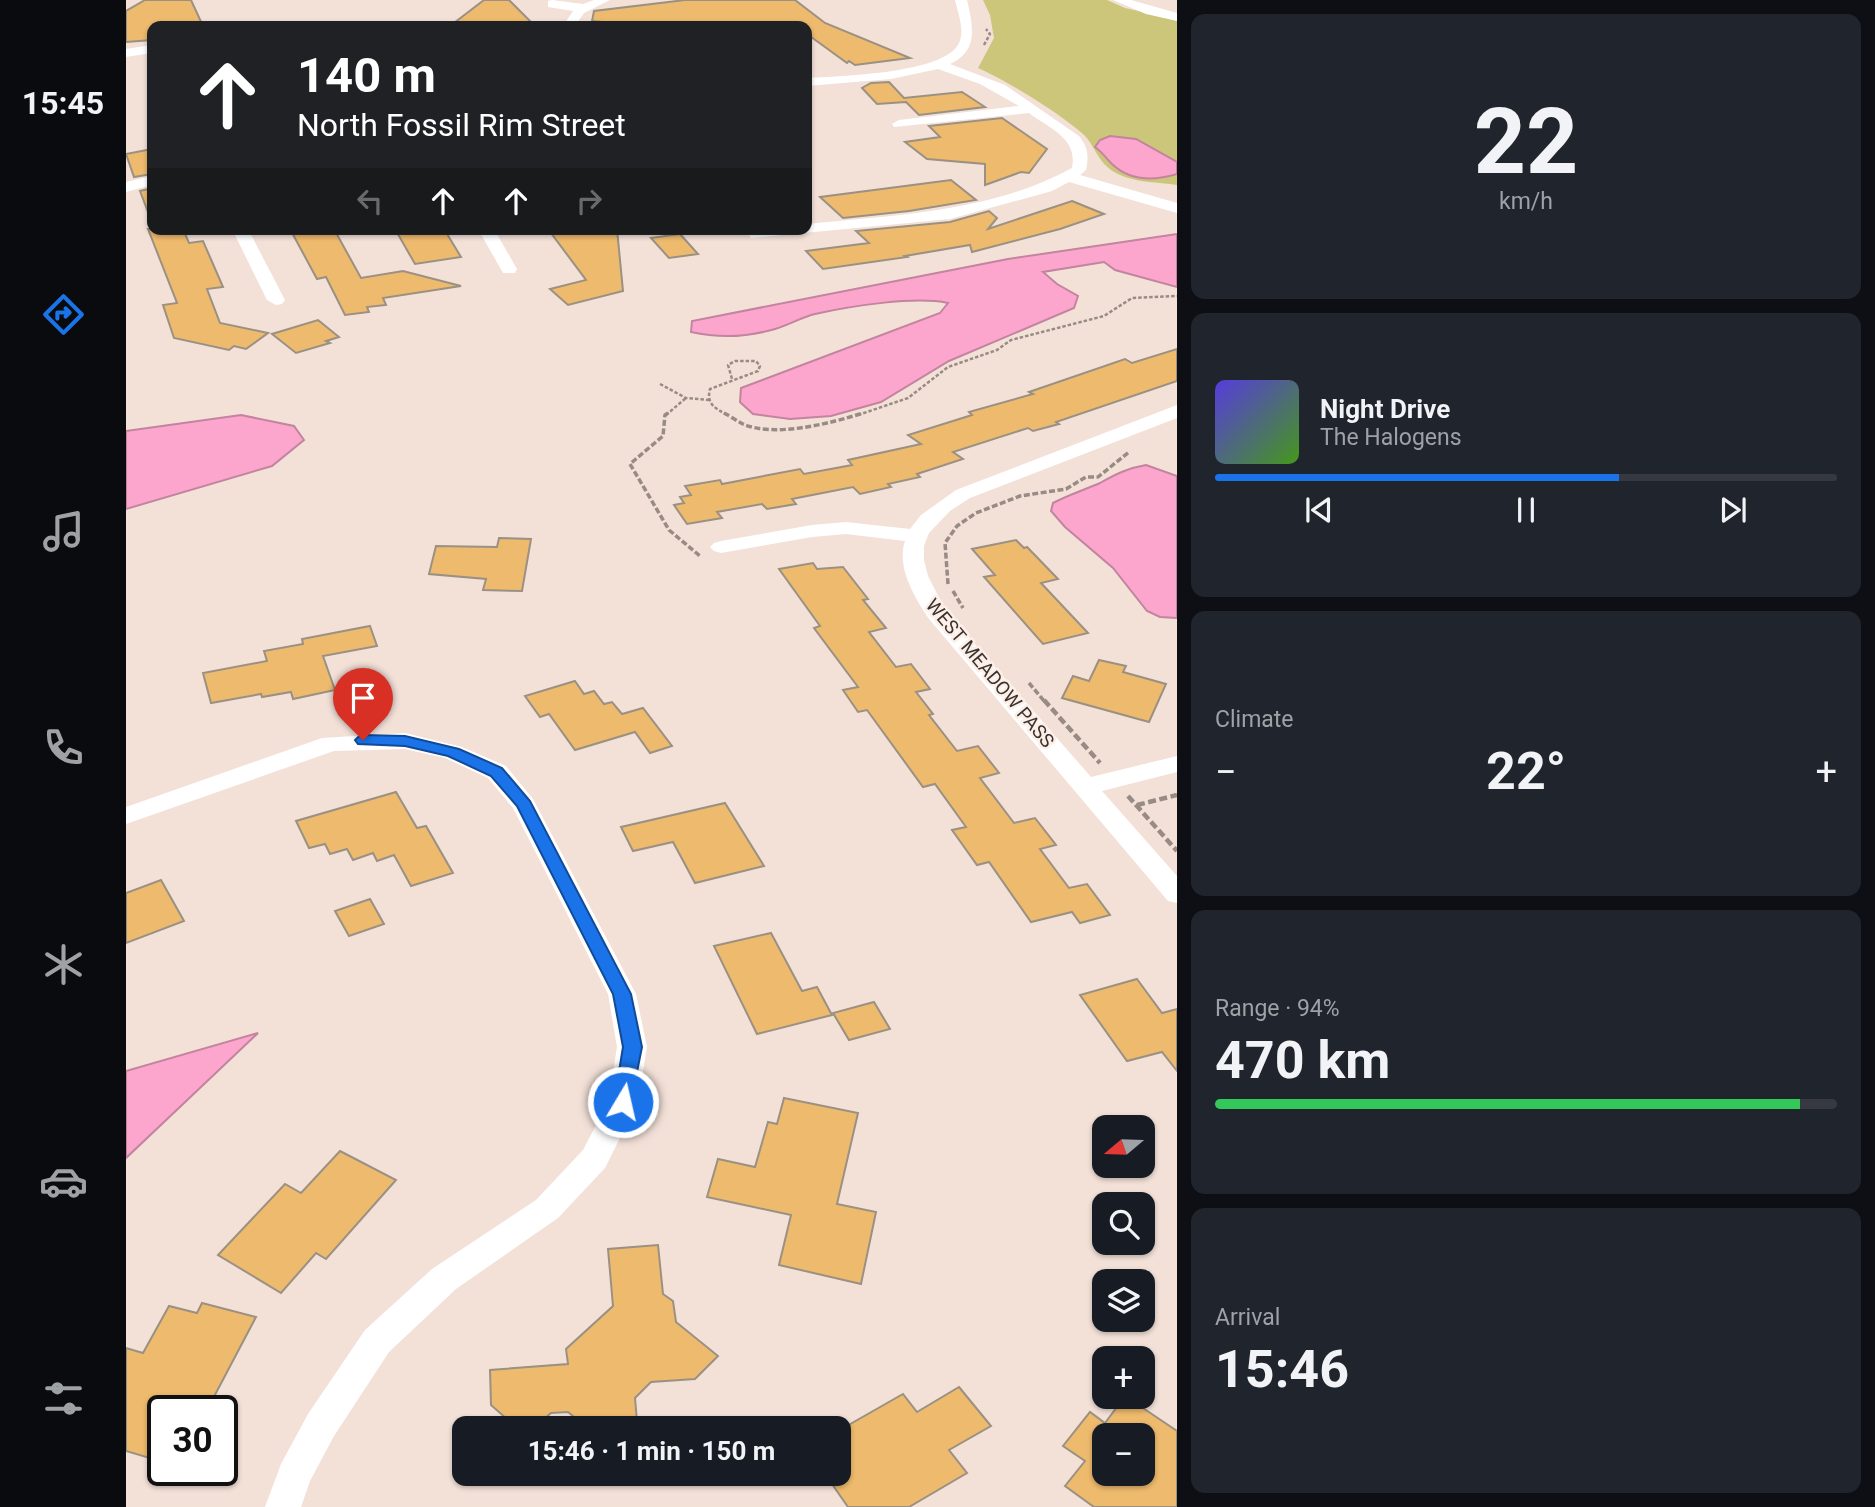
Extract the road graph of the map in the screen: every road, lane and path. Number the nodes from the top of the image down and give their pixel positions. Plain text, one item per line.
1 (604, 0) edge
2 (961, 0) edge
3 (1119, 0) edge
4 (552, 4) dead end
5 (582, 8) junction
6 (1177, 17) edge
7 (571, 21) edge
8 (126, 53) edge
9 (147, 54) edge
10 (936, 64) junction
11 (812, 76) edge
12 (1032, 109) junction
13 (899, 124) dead end
14 (1074, 174) junction
15 (147, 182) edge
16 (126, 187) edge
17 (1177, 199) edge
18 (1177, 208) edge
19 (812, 228) edge
20 (243, 235) edge
21 (489, 235) edge
22 (764, 235) edge
23 (757, 236) dead end
24 (509, 269) dead end
25 (1177, 296) edge
26 (276, 300) dead end
27 (732, 379) junction
28 (660, 384) dead end
29 (686, 398) junction
30 (709, 400) junction
31 (1177, 411) edge
32 (1131, 450) dead end
33 (915, 536) junction
34 (715, 553) joint
35 (965, 610) dead end
36 (1025, 677) dead end
37 (1177, 764) edge
38 (1114, 779) junction
39 (1085, 787) junction
40 (1177, 795) edge
41 (1136, 805) junction
42 (126, 816) edge
43 (1177, 851) edge
44 (1177, 894) edge
45 (283, 1507) edge

1 - 5 street
2 - 10 street
3 - 6 street
4 - 5 street
5 - 7 street
8 - 9 street
10 - 11 street
10 - 12 street
12 - 13 street
12 - 14 street
14 - 17 street
14 - 18 street
14 - 19 street
15 - 16 street
20 - 26 street
21 - 24 street
22 - 23 street
25 - 30 path
27 - 27 path
27 - 30 path
28 - 29 path
29 - 30 path
29 - 34 path
31 - 33 street
32 - 35 path
33 - 34 street
33 - 39 street, WEST MEADOW PASS
36 - 38 path
37 - 38 street
38 - 39 street
38 - 41 path
39 - 44 street, WEST MEADOW PASS
40 - 41 path
41 - 43 path
42 - 45 street

